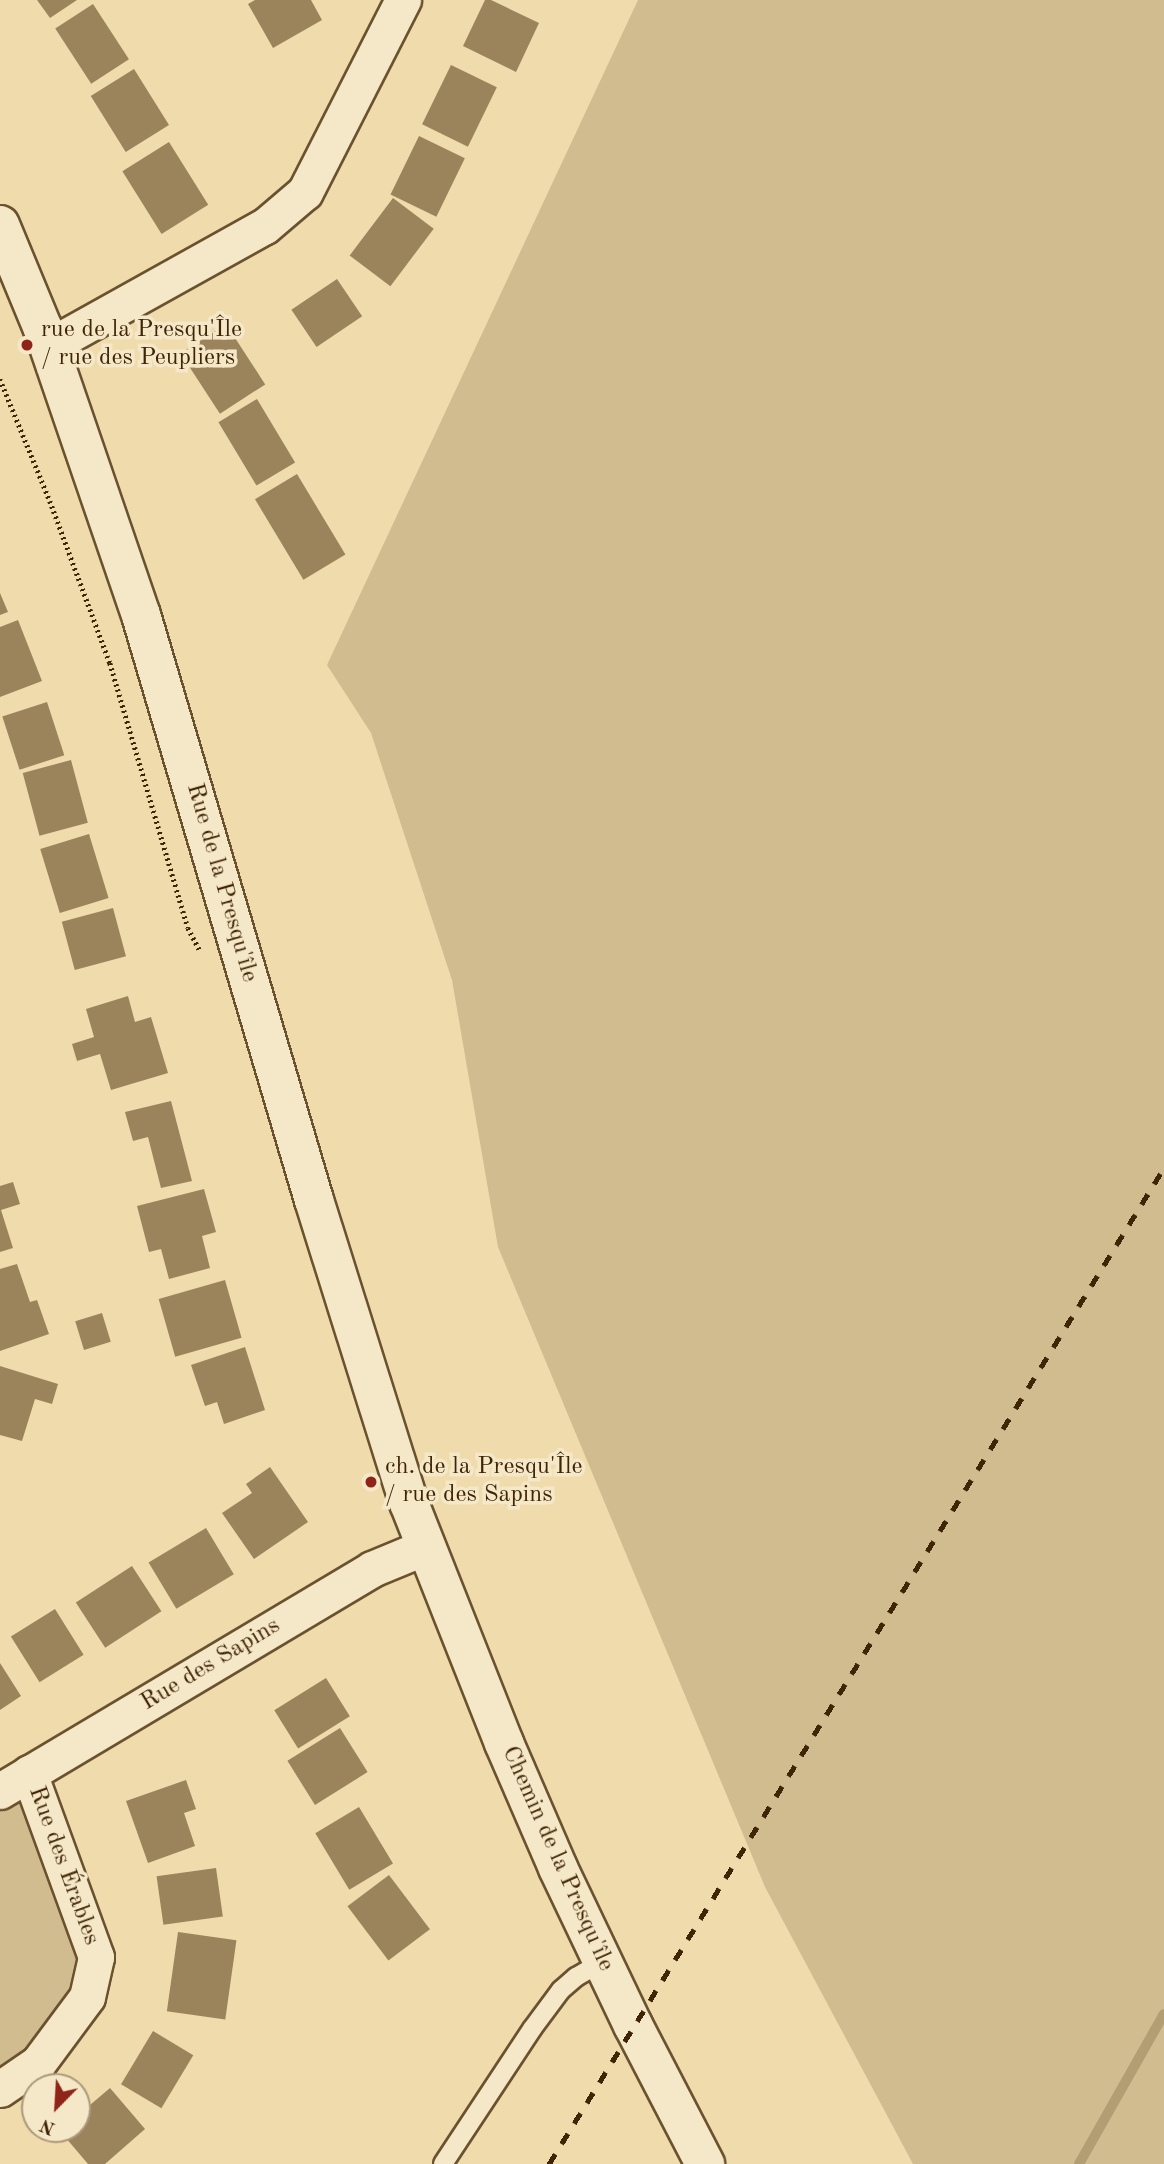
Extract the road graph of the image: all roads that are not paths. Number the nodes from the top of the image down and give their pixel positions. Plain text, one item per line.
1 (403, 0) edge
2 (0, 225) edge
3 (49, 346) junction
4 (425, 1547) junction
5 (14, 1782) edge
6 (602, 1962) junction
7 (0, 2089) edge
8 (443, 2164) edge
9 (705, 2164) edge

1 - 3 street
2 - 3 street, Rue de la Presqu'île
3 - 4 street, Rue de la Presqu'île
4 - 5 street, Rue des Sapins
4 - 6 street, Chemin de la Presqu'île
5 - 7 street, Rue des Érables
6 - 8 lane
6 - 9 street, Chemin de la Presqu'île

